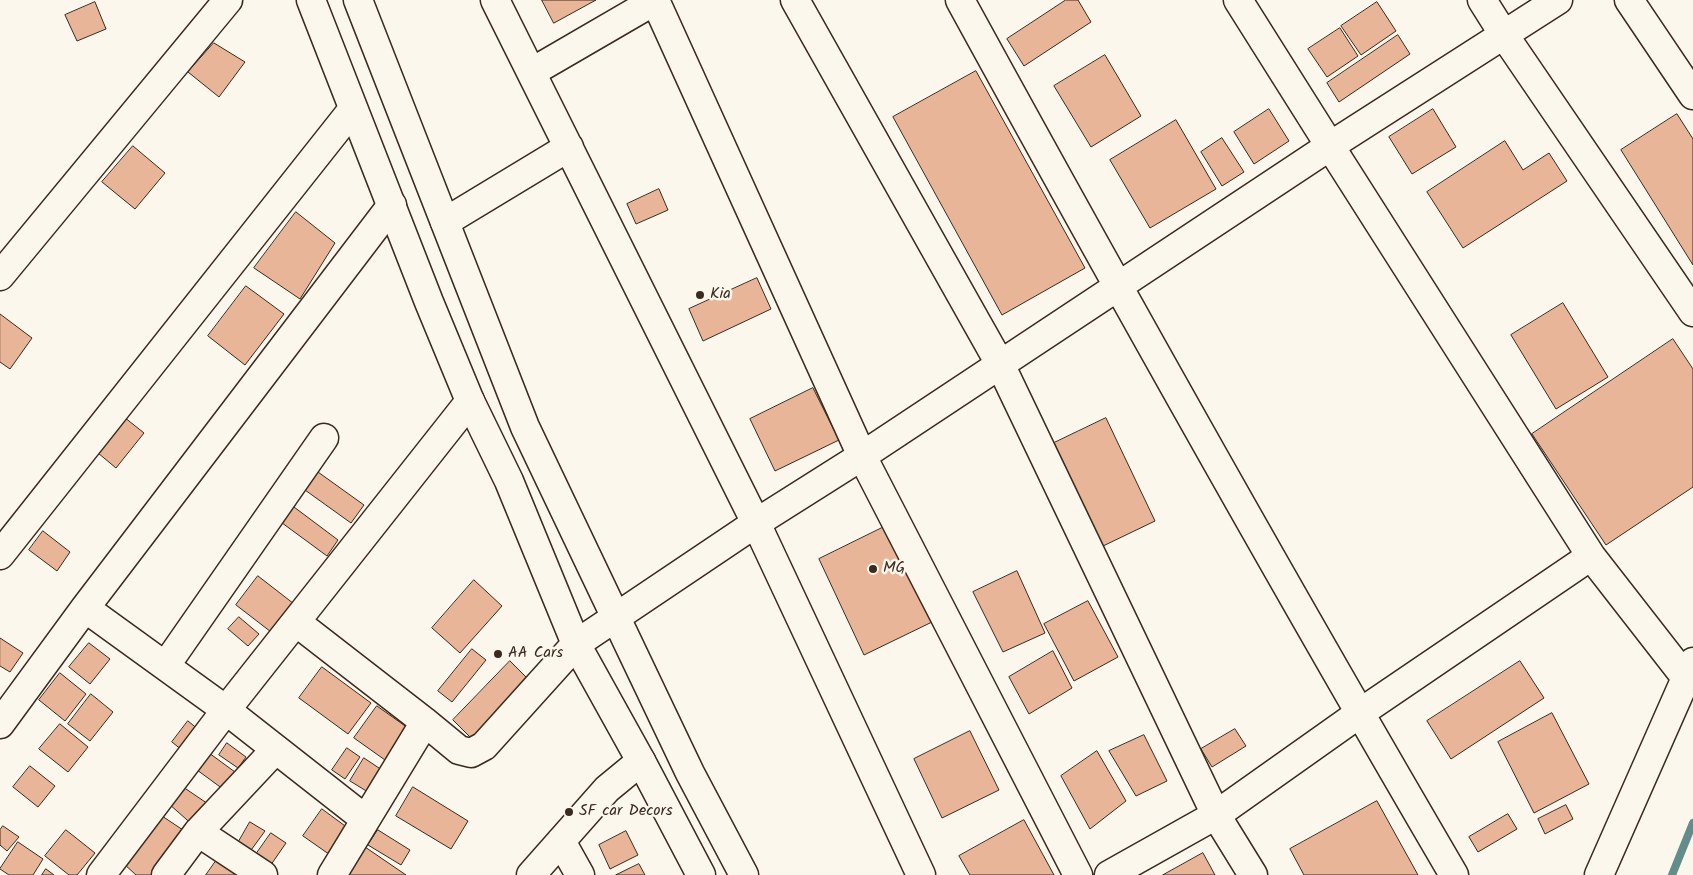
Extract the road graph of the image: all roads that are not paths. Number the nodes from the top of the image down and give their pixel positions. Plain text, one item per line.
1 (228, 0) edge
2 (311, 0) edge
3 (358, 0) edge
4 (495, 0) edge
5 (655, 0) edge
6 (795, 0) edge
7 (960, 0) edge
8 (1238, 0) edge
9 (1482, 0) edge
10 (1558, 0) edge
11 (1629, 0) edge
12 (1504, 35) junction
13 (532, 72) junction
14 (1693, 94) edge
15 (353, 109) junction
16 (1330, 146) junction
17 (569, 147) junction
18 (392, 205) junction
19 (445, 222) junction
20 (0, 276) edge
21 (1117, 287) junction
22 (1693, 312) edge
23 (1000, 364) junction
24 (470, 401) junction
25 (324, 438) dead end
26 (862, 456) junction
27 (756, 523) junction
28 (0, 555) edge
29 (1591, 556) junction
30 (85, 608) junction
31 (616, 617) junction
32 (296, 622) junction
33 (576, 644) junction
34 (166, 665) junction
35 (1690, 670) edge
36 (226, 710) junction
37 (1360, 713) junction
38 (425, 722) junction
39 (0, 724) edge
40 (275, 750) junction
41 (642, 761) junction
42 (1216, 815) junction
43 (365, 819) junction
44 (198, 832) junction
45 (561, 841) junction
46 (101, 875) edge
47 (166, 875) edge
48 (262, 875) edge
49 (332, 875) edge
50 (531, 875) edge
51 (580, 875) edge
52 (701, 875) edge
53 (744, 875) edge
54 (921, 875) edge
55 (1078, 875) edge
56 (1109, 875) edge
57 (1253, 875) edge
58 (1454, 875) edge
59 (1599, 875) edge

1 - 20 street
2 - 15 street
3 - 19 street
4 - 13 street
5 - 13 street
5 - 26 street
6 - 23 street
7 - 21 street
8 - 16 street
9 - 12 street
10 - 12 street
11 - 14 street
12 - 16 street
12 - 22 street
13 - 17 street
15 - 18 street
15 - 28 street
16 - 21 street
16 - 29 street
17 - 19 street
17 - 27 street
18 - 24 street
18 - 30 street
19 - 31 street
21 - 23 street
21 - 37 street
23 - 26 street
23 - 42 street
24 - 32 street
24 - 33 street
25 - 34 street
26 - 27 street
26 - 55 street
27 - 31 street
27 - 54 street
29 - 35 street
29 - 37 street
30 - 34 street
30 - 39 street
31 - 33 street
31 - 53 street
32 - 36 street
32 - 38 street
33 - 38 street
33 - 41 street
34 - 36 street
35 - 59 street
36 - 40 street
36 - 46 street
37 - 42 street
37 - 58 street
38 - 43 street
40 - 43 street
40 - 44 street
41 - 45 street
41 - 52 street
42 - 56 street
42 - 57 street
43 - 49 street
44 - 47 street
44 - 48 street
45 - 50 street
45 - 51 street

